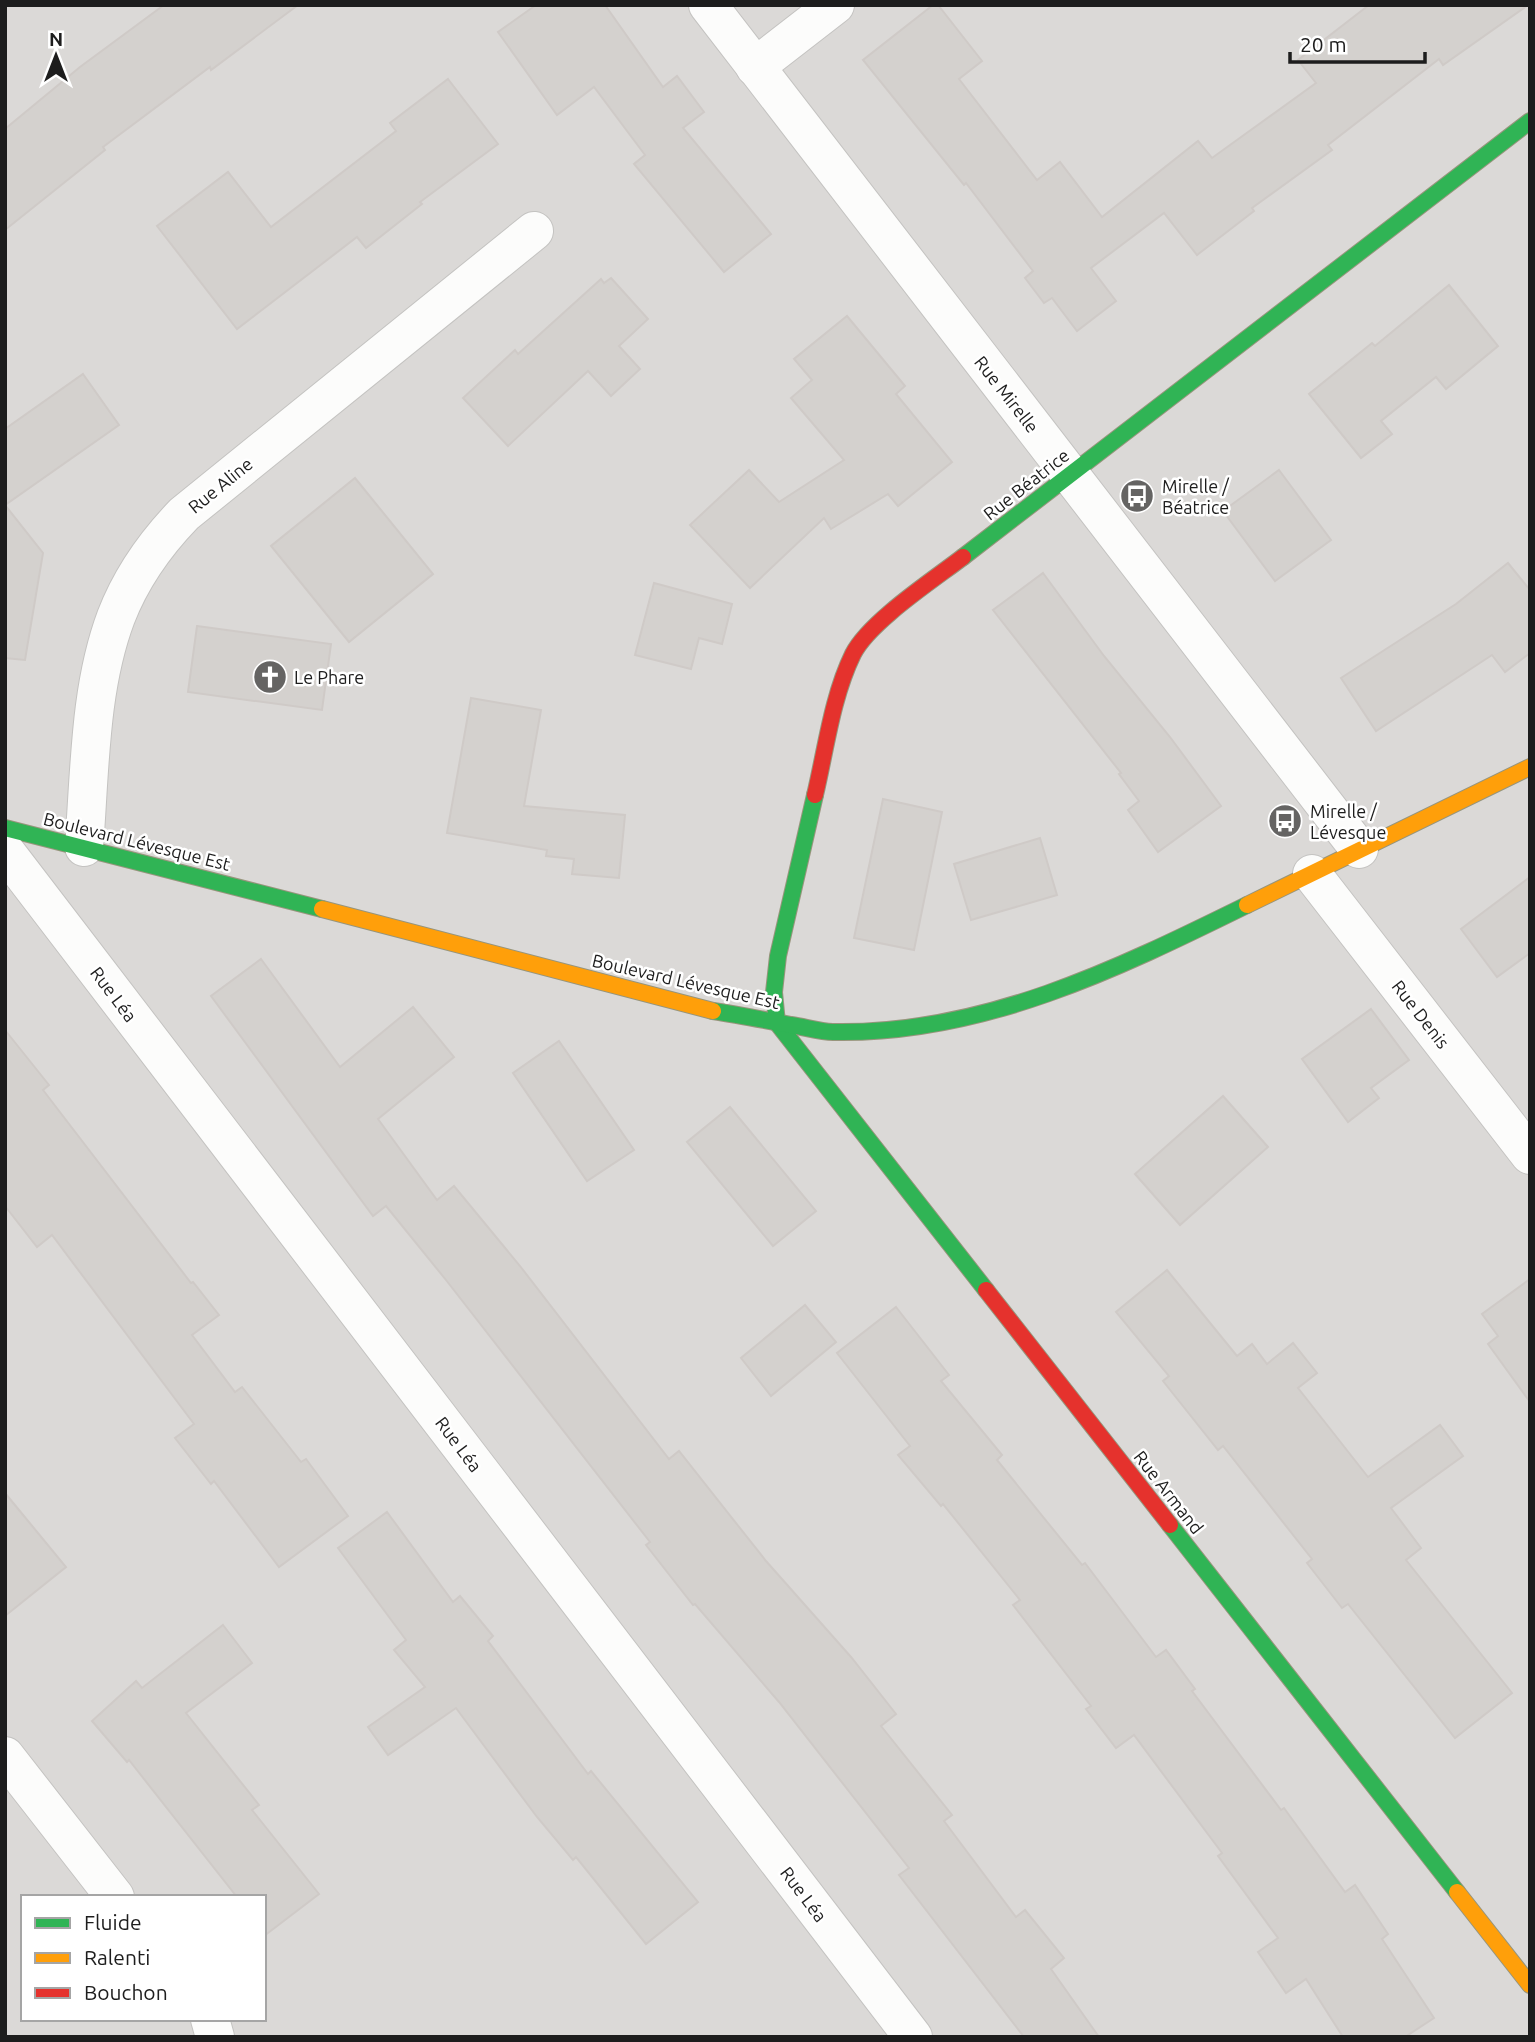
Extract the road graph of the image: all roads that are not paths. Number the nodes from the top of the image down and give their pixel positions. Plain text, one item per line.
1 (708, 5) edge
2 (835, 5) edge
3 (755, 67) junction
4 (1530, 121) edge
5 (534, 231) dead end
6 (1070, 475) junction
7 (1530, 767) edge
8 (5, 828) edge
9 (84, 846) junction
10 (1359, 849) junction
11 (5, 851) edge
12 (1312, 874) junction
13 (777, 1023) junction
14 (1530, 1155) edge
15 (5, 1756) edge
16 (113, 1895) edge
17 (1530, 1985) edge
18 (913, 2037) edge

1 - 3 street, Rue Mirelle
2 - 3 street
3 - 6 street, Rue Mirelle
4 - 6 street, Rue Béatrice
5 - 9 street, Rue Aline
6 - 10 street, Rue Mirelle
6 - 13 street, Rue Béatrice
7 - 10 street, Boulevard Lévesque Est
8 - 9 street, Boulevard Lévesque Est
9 - 13 street, Boulevard Lévesque Est
10 - 12 street, Boulevard Lévesque Est
11 - 18 street, Rue Léa
12 - 13 street, Boulevard Lévesque Est
12 - 14 street, Rue Denis
13 - 17 street, Rue Armand
15 - 16 street

